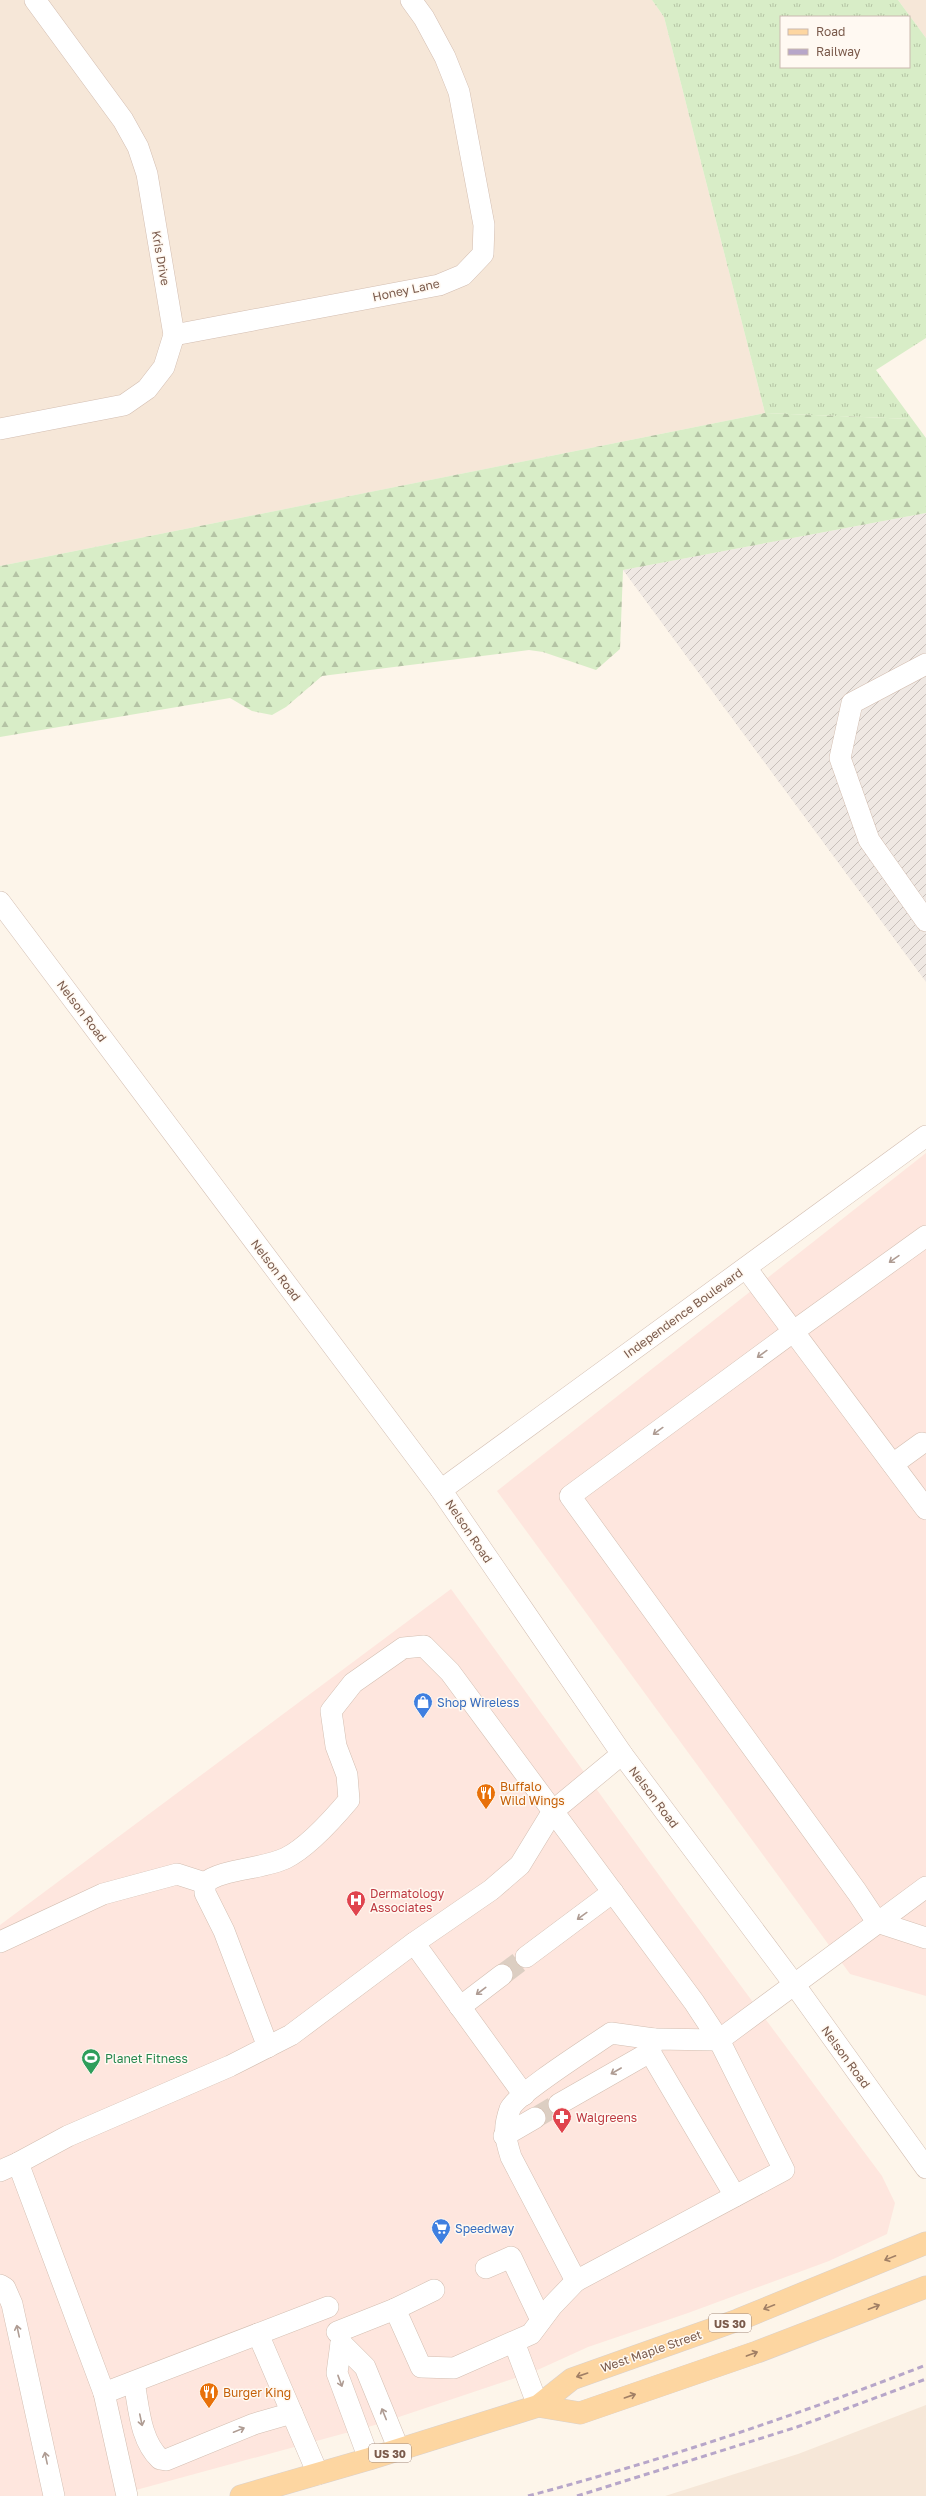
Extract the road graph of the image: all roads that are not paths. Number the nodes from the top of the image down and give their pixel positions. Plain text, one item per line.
1 (35, 0) edge
2 (411, 0) edge
3 (174, 335) junction
4 (0, 429) edge
5 (926, 664) edge
6 (0, 902) edge
7 (925, 916) edge
8 (926, 1136) edge
9 (926, 1236) edge
10 (746, 1268) junction
11 (794, 1331) junction
12 (922, 1443) dead end
13 (893, 1464) junction
14 (441, 1490) junction
15 (926, 1509) edge
16 (622, 1754) junction
17 (553, 1811) junction
18 (205, 1883) junction
19 (926, 1887) edge
20 (613, 1892) junction
21 (877, 1922) junction
22 (926, 1938) edge
23 (0, 1942) edge
24 (414, 1943) junction
25 (526, 1957) tunnel mouth
26 (502, 1976) tunnel mouth
27 (794, 1984) junction
28 (460, 2007) junction
29 (719, 2040) junction
30 (652, 2046) junction
31 (268, 2047) junction
32 (554, 2071) junction
33 (524, 2095) junction
34 (535, 2118) tunnel mouth
35 (504, 2136) junction
36 (9, 2167) edge
37 (926, 2168) edge
38 (735, 2196) junction
39 (926, 2243) edge
40 (486, 2268) dead end
41 (576, 2280) junction
42 (0, 2285) edge
43 (926, 2287) edge
44 (434, 2290) dead end
45 (328, 2307) dead end
46 (395, 2309) junction
47 (541, 2320) junction
48 (337, 2332) dead end
49 (258, 2334) junction
50 (514, 2342) junction
51 (134, 2382) junction
52 (104, 2393) junction
53 (538, 2406) junction
54 (292, 2413) junction
55 (399, 2450) junction
56 (369, 2459) junction
57 (318, 2474) junction
58 (54, 2496) edge
59 (127, 2496) edge
60 (241, 2496) edge

1 - 3 street, Kris Drive
2 - 3 street, Honey Lane
3 - 4 street, Kris Drive
5 - 7 street
6 - 14 street, Nelson Road
8 - 10 street, Independence Boulevard
9 -> 11 street
10 - 11 street
10 - 14 street, Independence Boulevard
11 - 13 street
11 -> 21 street
12 - 13 street
13 - 15 street
14 - 16 street, Nelson Road
16 - 17 street
16 - 27 street, Nelson Road
17 - 18 street
17 - 20 street
17 - 24 street
18 - 23 street
18 - 31 street
19 - 21 street
20 -> 25 street
20 - 29 street
21 - 22 street
21 - 27 street
24 - 28 street
24 - 31 street
26 -> 28 street
27 - 29 street
27 - 37 street, Nelson Road
28 - 33 street
29 - 30 street
29 - 38 street
30 - 32 street
30 -> 32 street
30 - 38 street
31 - 36 street
32 - 33 street
33 - 35 street
34 - 35 street
35 - 41 street
36 - 52 street
38 - 41 street
39 -> 53 main road, West Maple Street / US 30
40 - 47 street
41 - 47 street
58 -> 42 street
53 -> 43 main road, West Maple Street / US 30
44 - 46 street
45 - 49 street
46 - 48 street
46 - 50 street
47 - 50 street
49 - 51 street
49 - 54 street
50 - 53 street
51 - 52 street
51 -> 54 street
52 - 59 street
53 - 55 main road, West Maple Street / US 30
54 - 57 street
55 - 56 main road, West Maple Street / US 30
55 -> 56 street
56 - 57 main road, West Maple Street / US 30
57 - 60 main road, West Maple Street / US 30

